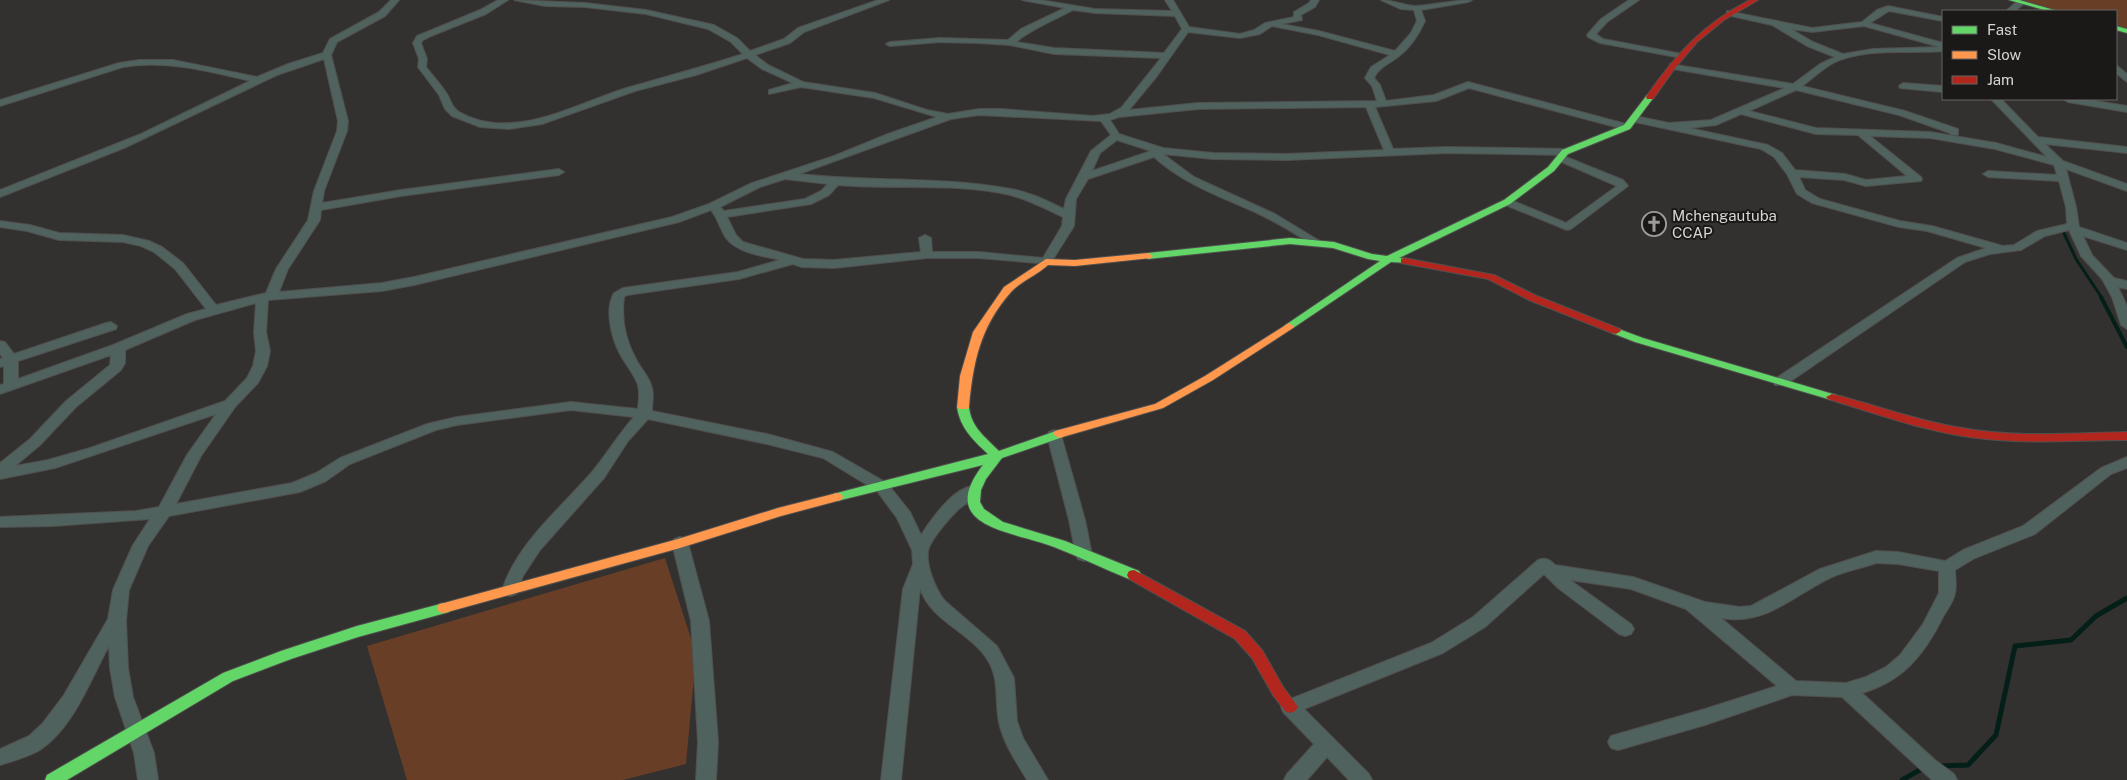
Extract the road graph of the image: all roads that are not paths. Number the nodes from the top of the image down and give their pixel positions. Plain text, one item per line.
1 (395, 0) edge
2 (504, 0) edge
3 (518, 0) edge
4 (885, 0) edge
5 (1026, 0) edge
6 (1169, 0) edge
7 (1315, 0) edge
8 (1385, 0) edge
9 (1468, 0) edge
10 (1631, 0) edge
11 (1755, 0) edge
12 (2017, 1) edge
13 (1073, 6) junction
14 (1417, 8) junction
15 (2051, 10) edge
16 (1730, 13) junction
17 (1177, 14) junction
18 (1942, 19) edge
19 (1775, 23) junction
20 (1864, 24) junction
21 (1268, 25) junction
22 (1186, 28) junction
23 (1010, 43) junction
24 (890, 44) dead end
25 (1942, 45) edge
26 (1942, 49) edge
27 (1397, 54) junction
28 (328, 55) junction
29 (749, 55) junction
30 (1165, 56) junction
31 (1843, 56) junction
32 (1676, 61) junction
33 (2117, 69) edge
34 (2127, 72) edge
35 (2127, 79) edge
36 (257, 80) junction
37 (801, 84) junction
38 (1903, 86) dead end
39 (1795, 87) junction
40 (1942, 89) edge
41 (772, 92) dead end
42 (1997, 100) edge
43 (2074, 100) edge
44 (0, 103) edge
45 (1383, 104) junction
46 (1370, 105) junction
47 (2127, 109) edge
48 (1740, 111) junction
49 (1118, 114) junction
50 (950, 116) junction
51 (1635, 118) junction
52 (1104, 119) junction
53 (1669, 126) junction
54 (1626, 127) junction
55 (1861, 133) junction
56 (1116, 136) junction
57 (1948, 137) junction
58 (2036, 140) junction
59 (2127, 150) edge
60 (1158, 152) junction
61 (1390, 153) junction
62 (1563, 155) junction
63 (2059, 163) junction
64 (559, 172) dead end
65 (1792, 173) junction
66 (1988, 174) dead end
67 (785, 175) junction
68 (1084, 177) junction
69 (2064, 178) junction
70 (835, 182) junction
71 (2127, 188) edge
72 (0, 194) edge
73 (1507, 202) junction
74 (315, 208) junction
75 (717, 211) junction
76 (1069, 216) junction
77 (0, 224) edge
78 (2074, 227) junction
79 (925, 238) dead end
80 (1317, 242) junction
81 (2127, 247) edge
82 (2001, 249) junction
83 (927, 255) junction
84 (1391, 258) junction
85 (791, 261) junction
86 (1046, 262) junction
87 (2109, 281) junction
88 (2127, 285) edge
89 (266, 297) junction
90 (213, 310) junction
91 (2127, 325) edge
92 (111, 326) dead end
93 (0, 345) edge
94 (118, 348) junction
95 (6, 361) edge
96 (1780, 382) junction
97 (6, 388) edge
98 (230, 404) junction
99 (646, 414) junction
100 (1054, 435) junction
101 (2127, 436) edge
102 (997, 456) junction
103 (2127, 462) edge
104 (0, 473) edge
105 (882, 487) junction
106 (973, 491) junction
107 (164, 511) junction
108 (0, 522) edge
109 (680, 543) junction
110 (1084, 555) junction
111 (921, 557) junction
112 (1947, 567) junction
113 (1553, 571) junction
114 (510, 590) junction
115 (1692, 604) junction
116 (117, 620) junction
117 (1625, 629) dead end
118 (1792, 688) junction
119 (1846, 690) junction
120 (1290, 707) junction
121 (138, 731) junction
122 (1618, 742) dead end
123 (1326, 745) junction
124 (0, 757) edge
125 (53, 780) edge
126 (148, 780) edge
127 (706, 780) edge
128 (891, 780) edge
129 (1038, 780) edge
130 (1294, 780) edge
131 (1362, 780) edge
132 (1947, 780) edge

1 - 28 street
2 - 29 street
3 - 29 street
4 - 29 street
5 - 13 street
6 - 17 street
7 - 21 street
8 - 14 street
9 - 14 street
10 - 32 street
11 - 16 street
12 - 15 street
13 - 17 street
13 - 23 street
14 - 27 street
16 - 19 street
16 - 32 street
17 - 22 street
18 - 20 street
19 - 20 street
19 - 31 street
20 - 25 street
21 - 22 street
21 - 27 street
22 - 30 street
23 - 24 street
23 - 30 street
26 - 31 street
27 - 45 street
28 - 36 street
28 - 74 street
29 - 37 street
30 - 49 street
31 - 39 street
32 - 39 street
32 - 51 street
33 - 34 street
33 - 35 street
36 - 44 street
36 - 72 street
37 - 41 street
37 - 50 street
38 - 40 street
39 - 48 street
39 - 57 street
42 - 58 street
43 - 47 street
45 - 46 street
45 - 54 street
46 - 49 street
46 - 61 street
48 - 53 street
48 - 55 street
49 - 52 street
50 - 52 street
50 - 67 street
51 - 53 street
51 - 54 street
52 - 56 street
53 - 65 street
54 - 62 street
55 - 57 street
55 - 65 street
56 - 60 street
56 - 68 street
57 - 63 street
58 - 59 street
58 - 63 street
60 - 61 street
60 - 68 street
60 - 80 street
61 - 62 street
62 - 73 street
62 - 73 street
63 - 69 street
63 - 71 street
64 - 74 street
65 - 82 street
66 - 69 street
67 - 70 street
67 - 75 street
68 - 76 street
69 - 78 street
70 - 75 street
70 - 76 street
73 - 84 street
74 - 89 street
75 - 85 street
75 - 89 street
76 - 86 street
77 - 90 street
78 - 81 street
78 - 82 street
78 - 87 street
79 - 83 street
80 - 84 street
80 - 86 street
82 - 96 street
83 - 85 street
83 - 86 street
84 - 96 street
84 - 100 street
85 - 99 street
86 - 102 street
87 - 88 street
87 - 91 street
89 - 90 street
89 - 98 street
90 - 94 street
92 - 95 street
93 - 95 street
94 - 97 street
94 - 104 street
95 - 97 street
96 - 101 street
98 - 104 street
98 - 107 street
99 - 105 street
99 - 107 street
99 - 114 street
100 - 102 street
100 - 110 street
102 - 105 street
102 - 106 street
103 - 112 street
105 - 109 street
105 - 111 street
106 - 110 street
106 - 111 street
107 - 108 street
107 - 116 street
109 - 114 street
109 - 127 street
110 - 120 street
111 - 128 street
111 - 129 street
112 - 115 street
112 - 119 street
113 - 115 street
113 - 117 street
113 - 120 street
114 - 121 street
115 - 118 street
116 - 121 street
116 - 124 street
118 - 119 street
118 - 122 street
119 - 132 street
120 - 123 street
121 - 125 street
121 - 126 street
123 - 130 street
123 - 131 street

